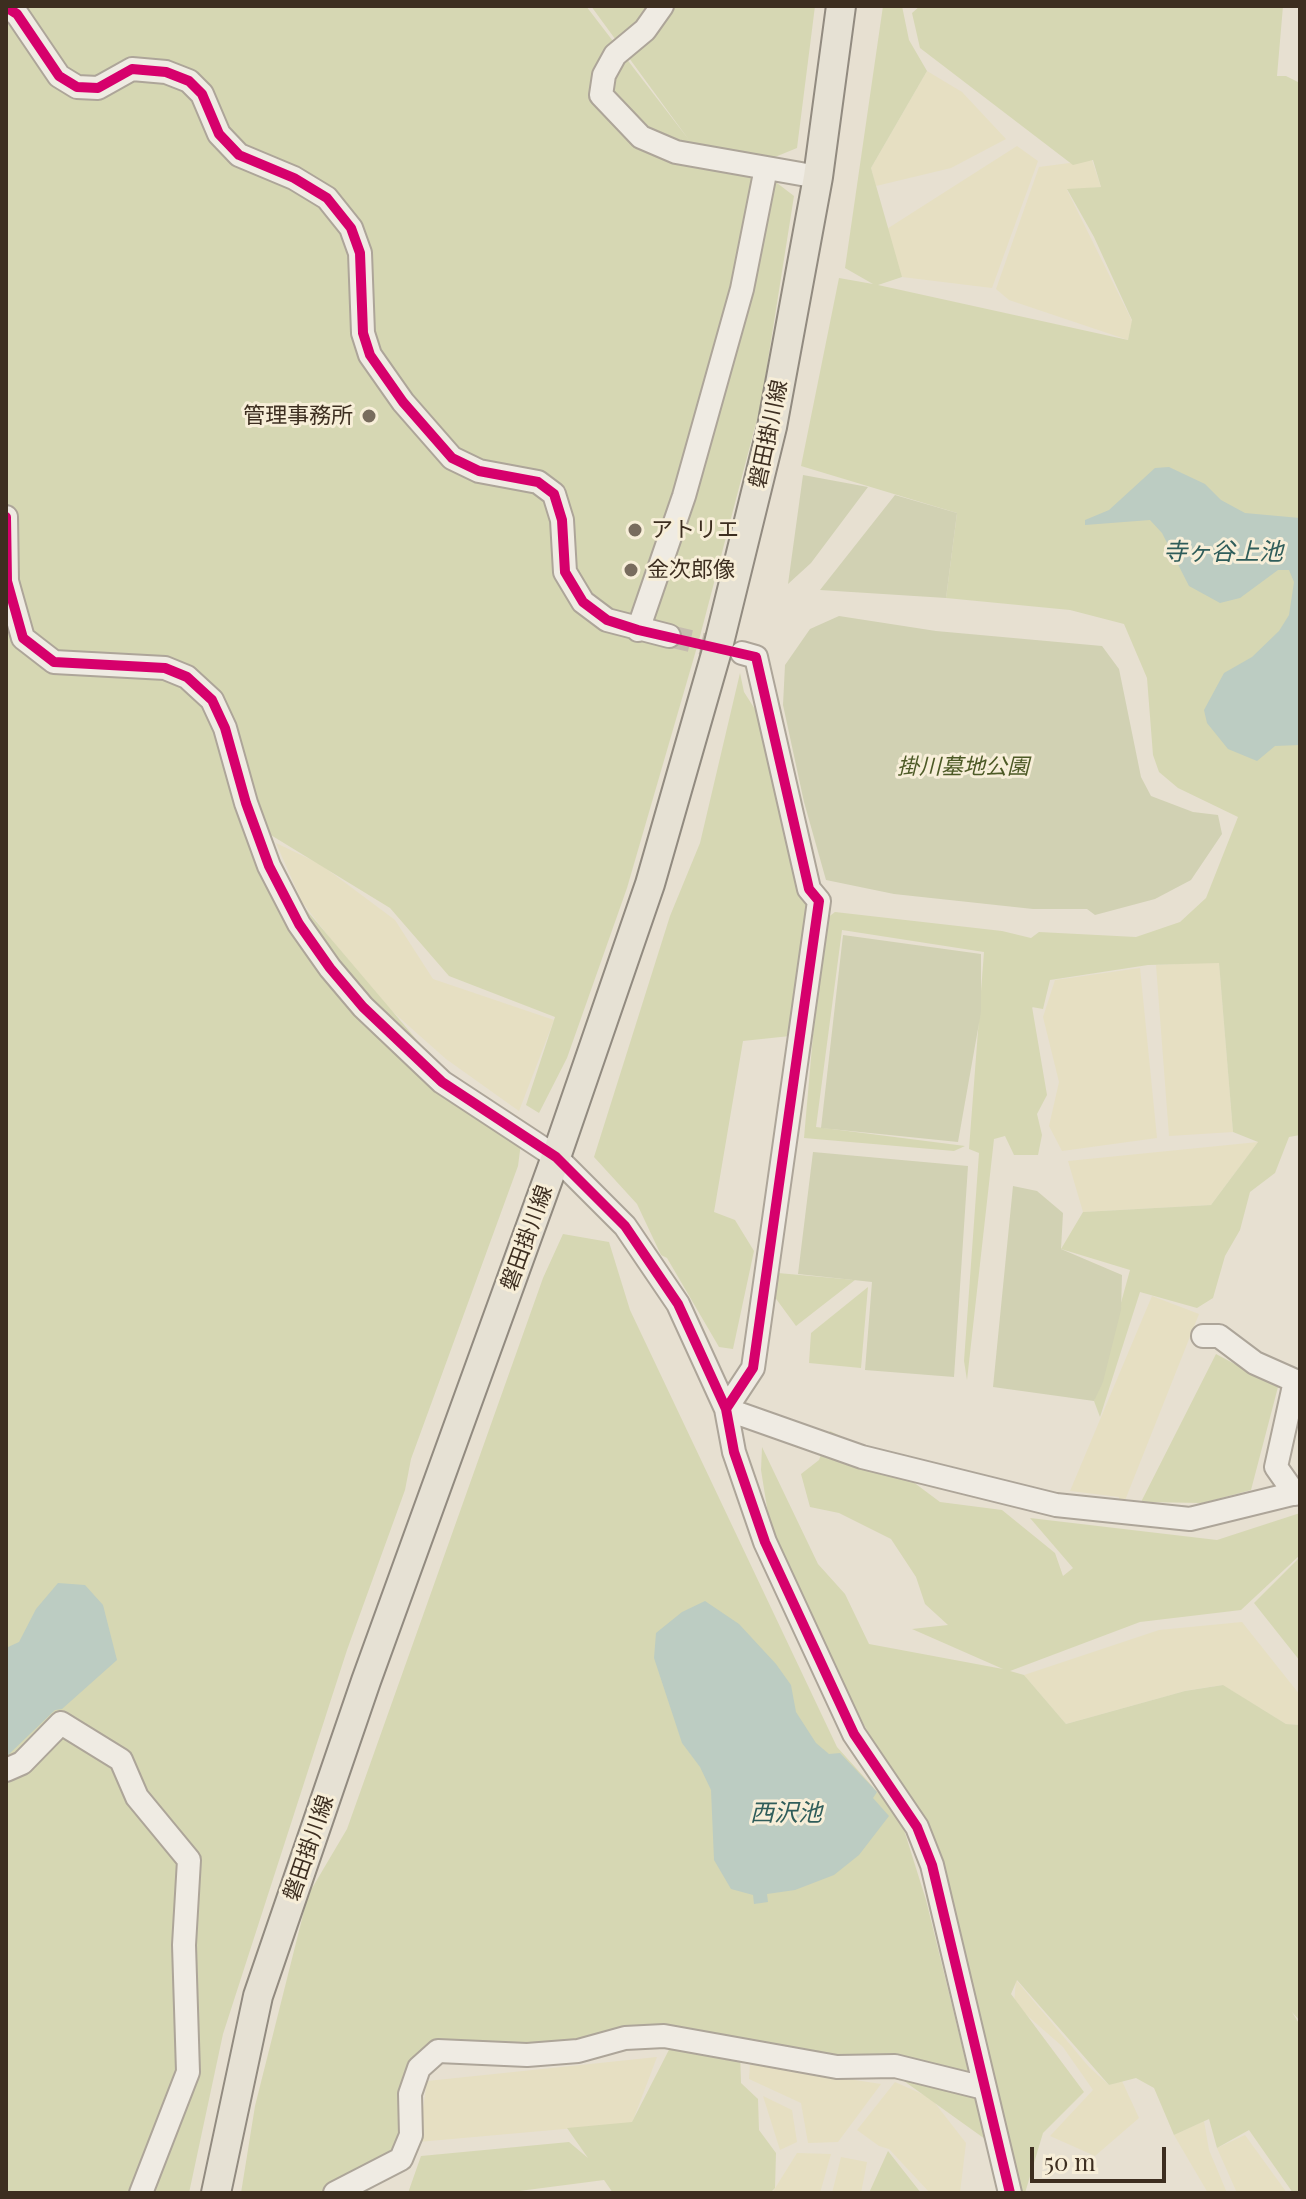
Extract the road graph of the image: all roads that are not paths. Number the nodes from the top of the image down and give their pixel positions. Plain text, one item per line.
1 (662, 6) edge
2 (827, 6) edge
3 (841, 6) edge
4 (6, 7) edge
5 (766, 168) junction
6 (818, 177) junction
7 (6, 517) edge
8 (638, 630) junction
9 (669, 636) tunnel mouth
10 (742, 653) tunnel mouth
11 (556, 1157) junction
12 (1203, 1336) dead end
13 (1297, 1382) edge
14 (726, 1409) junction
15 (1298, 1493) edge
16 (6, 1770) edge
17 (984, 2088) junction
18 (141, 2193) edge
19 (216, 2193) edge
20 (335, 2193) edge
21 (1010, 2193) edge

1 - 5 street
2 - 6 main road, 磐田掛川線
3 - 6 main road, 磐田掛川線
4 - 8 street
5 - 6 street
5 - 8 street
6 - 11 main road, 磐田掛川線
7 - 11 street
8 - 9 street
10 - 14 street
11 - 14 street
11 - 19 main road, 磐田掛川線
12 - 13 street
13 - 15 street
14 - 15 street
14 - 17 street
16 - 18 street
17 - 20 street
17 - 21 street

